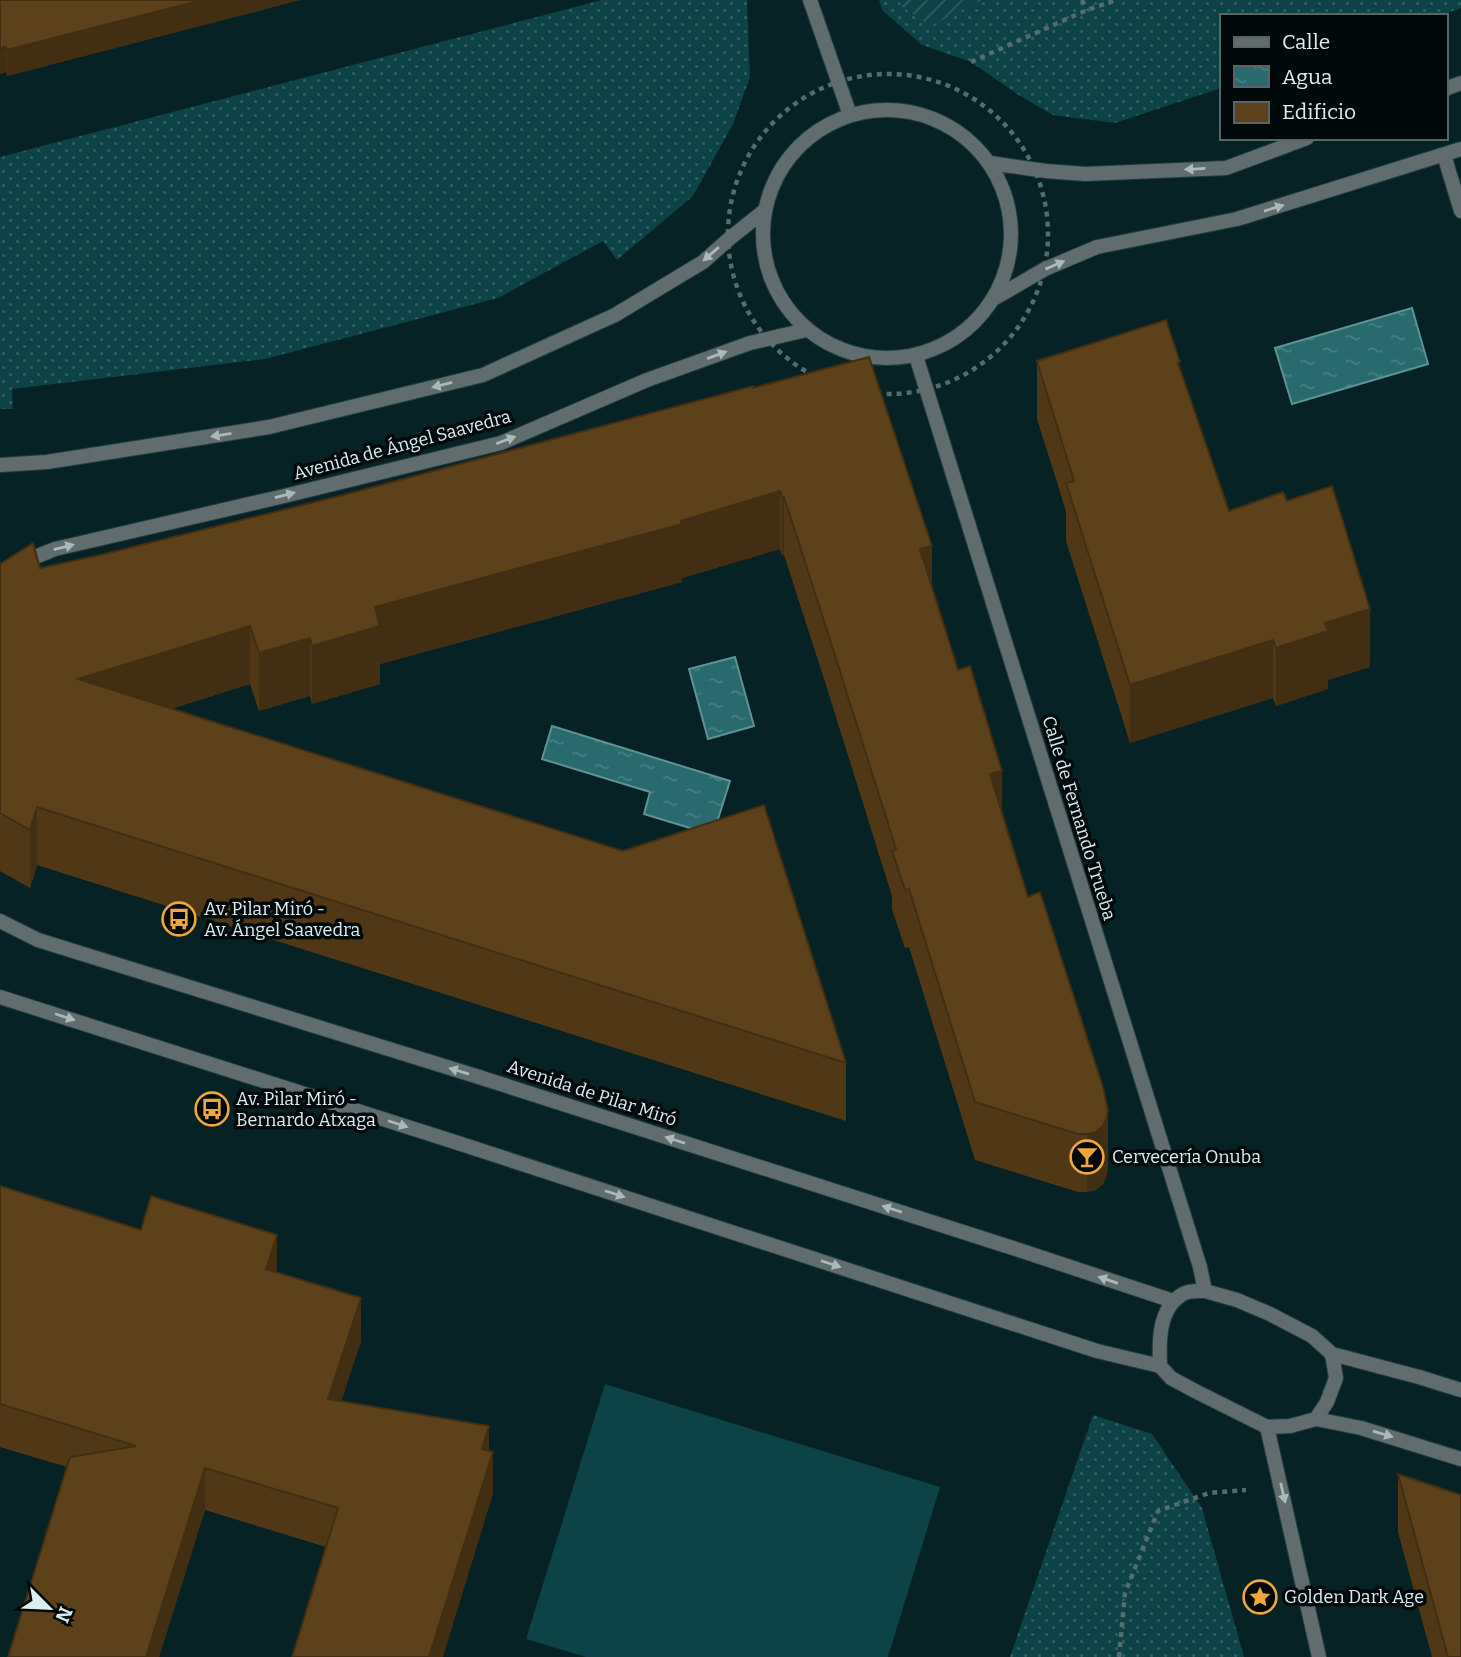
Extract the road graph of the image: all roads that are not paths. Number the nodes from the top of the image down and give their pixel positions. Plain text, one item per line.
1 (810, 0) edge
2 (850, 115) junction
3 (1301, 140) edge
4 (1461, 149) edge
5 (1444, 155) junction
6 (990, 163) junction
7 (764, 211) junction
8 (1461, 211) edge
9 (995, 298) junction
10 (806, 330) junction
11 (916, 356) junction
12 (0, 465) edge
13 (0, 571) edge
14 (0, 921) edge
15 (0, 997) edge
16 (1205, 1291) junction
17 (1173, 1301) junction
18 (1332, 1354) junction
19 (1160, 1366) junction
20 (1461, 1390) edge
21 (1316, 1419) junction
22 (1267, 1427) junction
23 (1461, 1459) edge
24 (1320, 1657) edge

1 - 2 street
2 - 6 street
2 - 7 street
3 -> 6 street
4 - 5 street
5 - 8 street
9 -> 5 street
6 - 9 street
7 - 10 street
7 -> 12 street
9 - 11 street
10 - 11 street
13 -> 10 street, Avenida de Ángel Saavedra
11 - 16 street, Calle de Fernando Trueba
17 -> 14 street, Avenida de Pilar Miró
15 -> 19 street
16 - 17 street
16 - 18 street
17 - 19 street
18 - 20 street
18 - 21 street
19 - 22 street
21 - 22 street
21 -> 23 street
22 -> 24 street

